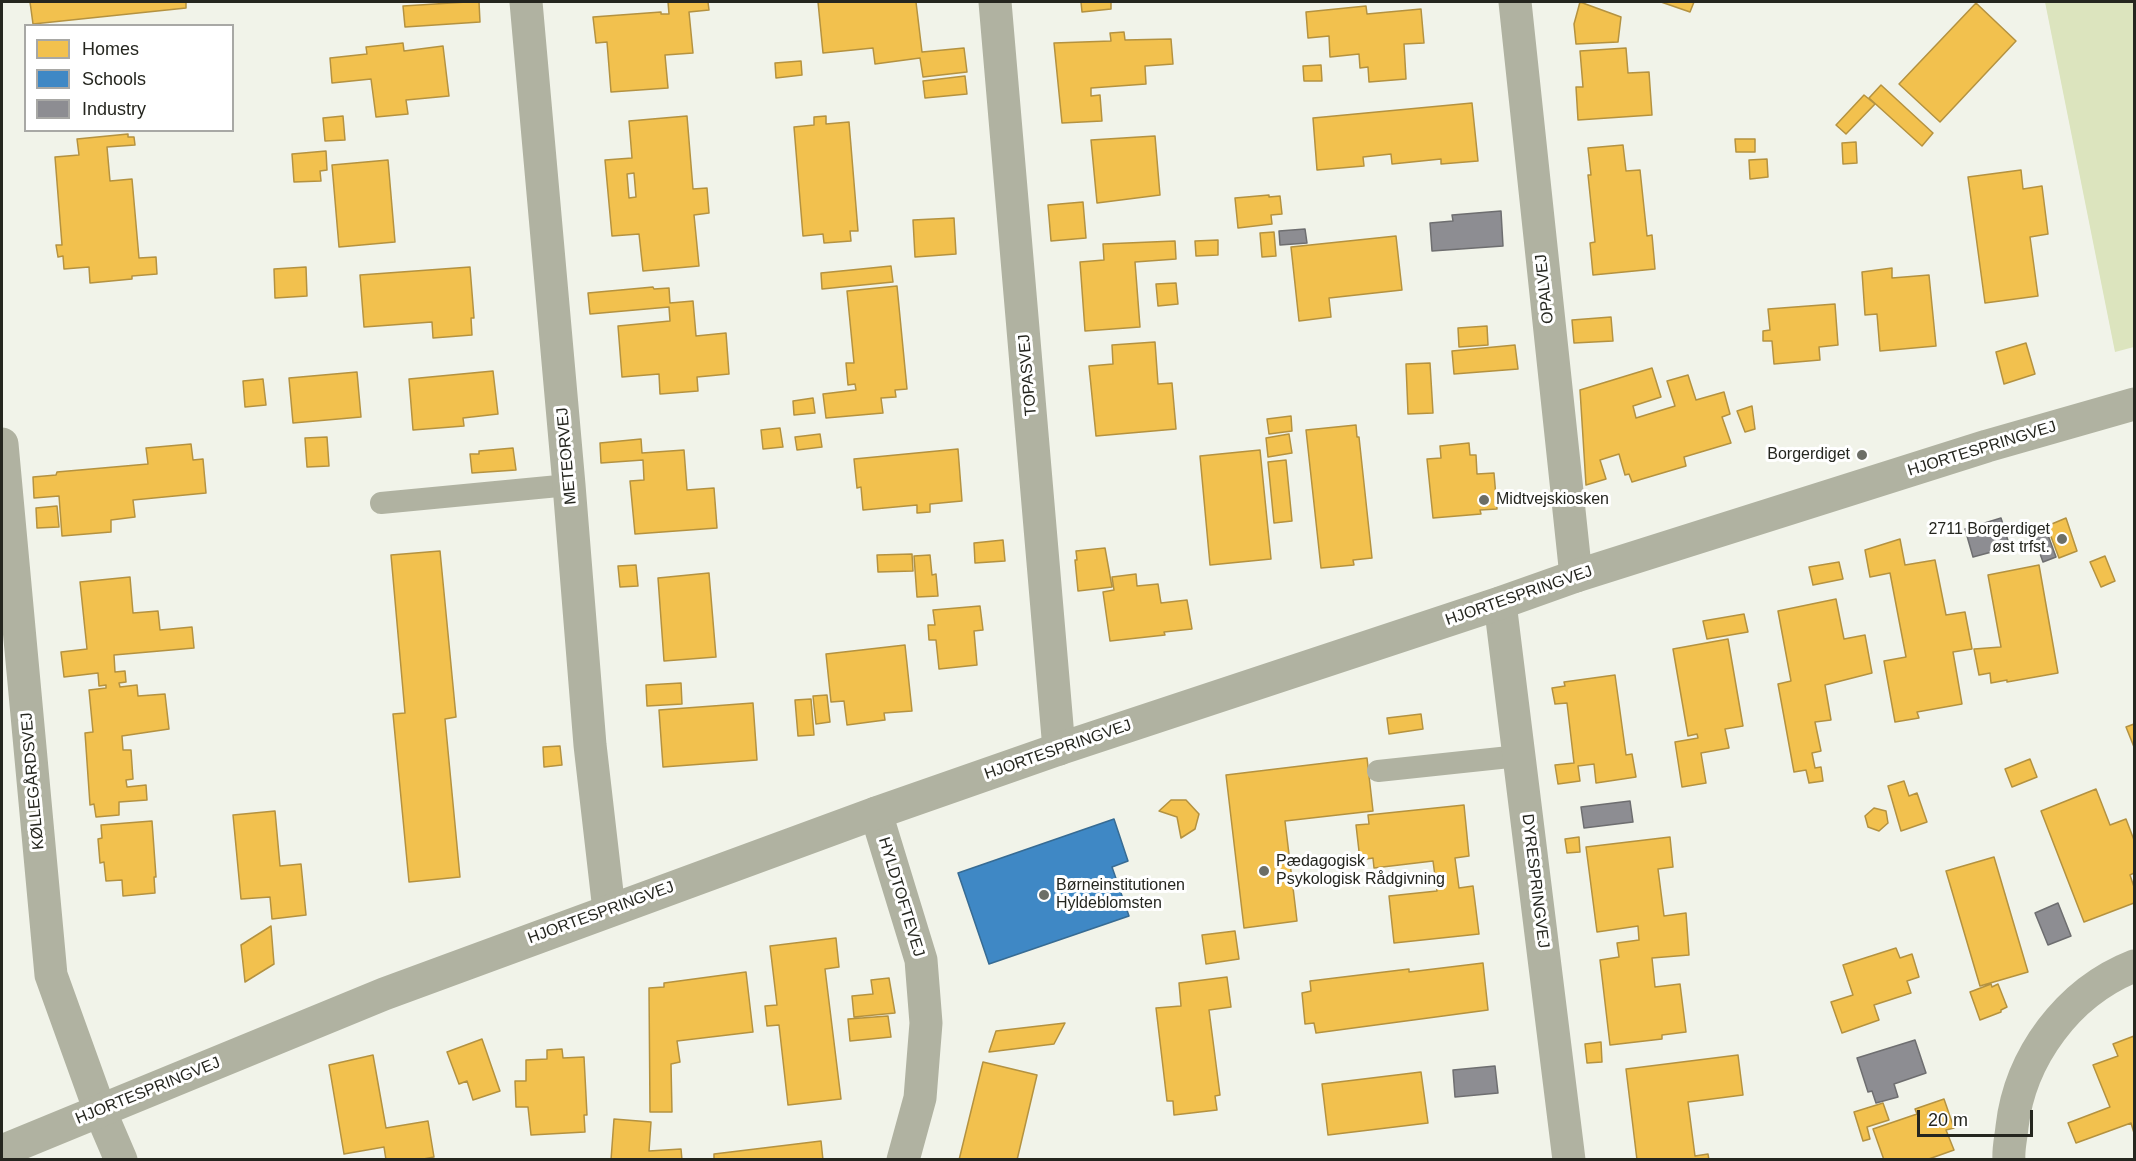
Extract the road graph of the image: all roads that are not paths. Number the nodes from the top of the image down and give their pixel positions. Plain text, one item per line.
1 (526, 2) edge
2 (995, 2) edge
3 (1515, 2) edge
4 (2134, 404) edge
5 (2, 444) edge
6 (569, 485) junction
7 (381, 503) dead end
8 (1576, 576) junction
9 (1500, 603) junction
10 (1059, 749) junction
11 (1519, 756) junction
12 (1378, 771) dead end
13 (876, 813) junction
14 (609, 910) junction
15 (2134, 966) edge
16 (100, 1111) junction
17 (2, 1151) edge
18 (121, 1160) edge
19 (903, 1160) edge
20 (1569, 1160) edge
21 (2009, 1160) edge

1 - 6 street, METEORVEJ
2 - 10 street, TOPASVEJ
3 - 8 street, OPALVEJ
4 - 8 street, HJORTESPRINGVEJ
5 - 16 street, KØLLEGÅRDSVEJ
6 - 7 lane
6 - 14 street, METEORVEJ
8 - 9 street, HJORTESPRINGVEJ
9 - 10 street, HJORTESPRINGVEJ
9 - 11 street, DYRESPRINGVEJ
10 - 13 street, HJORTESPRINGVEJ
11 - 12 lane
11 - 20 street, DYRESPRINGVEJ
13 - 14 street, HJORTESPRINGVEJ
13 - 19 street, HYLDTOFTEVEJ
14 - 16 street, HJORTESPRINGVEJ
15 - 21 street
16 - 17 street, HJORTESPRINGVEJ
16 - 18 street, KØLLEGÅRDSVEJ

